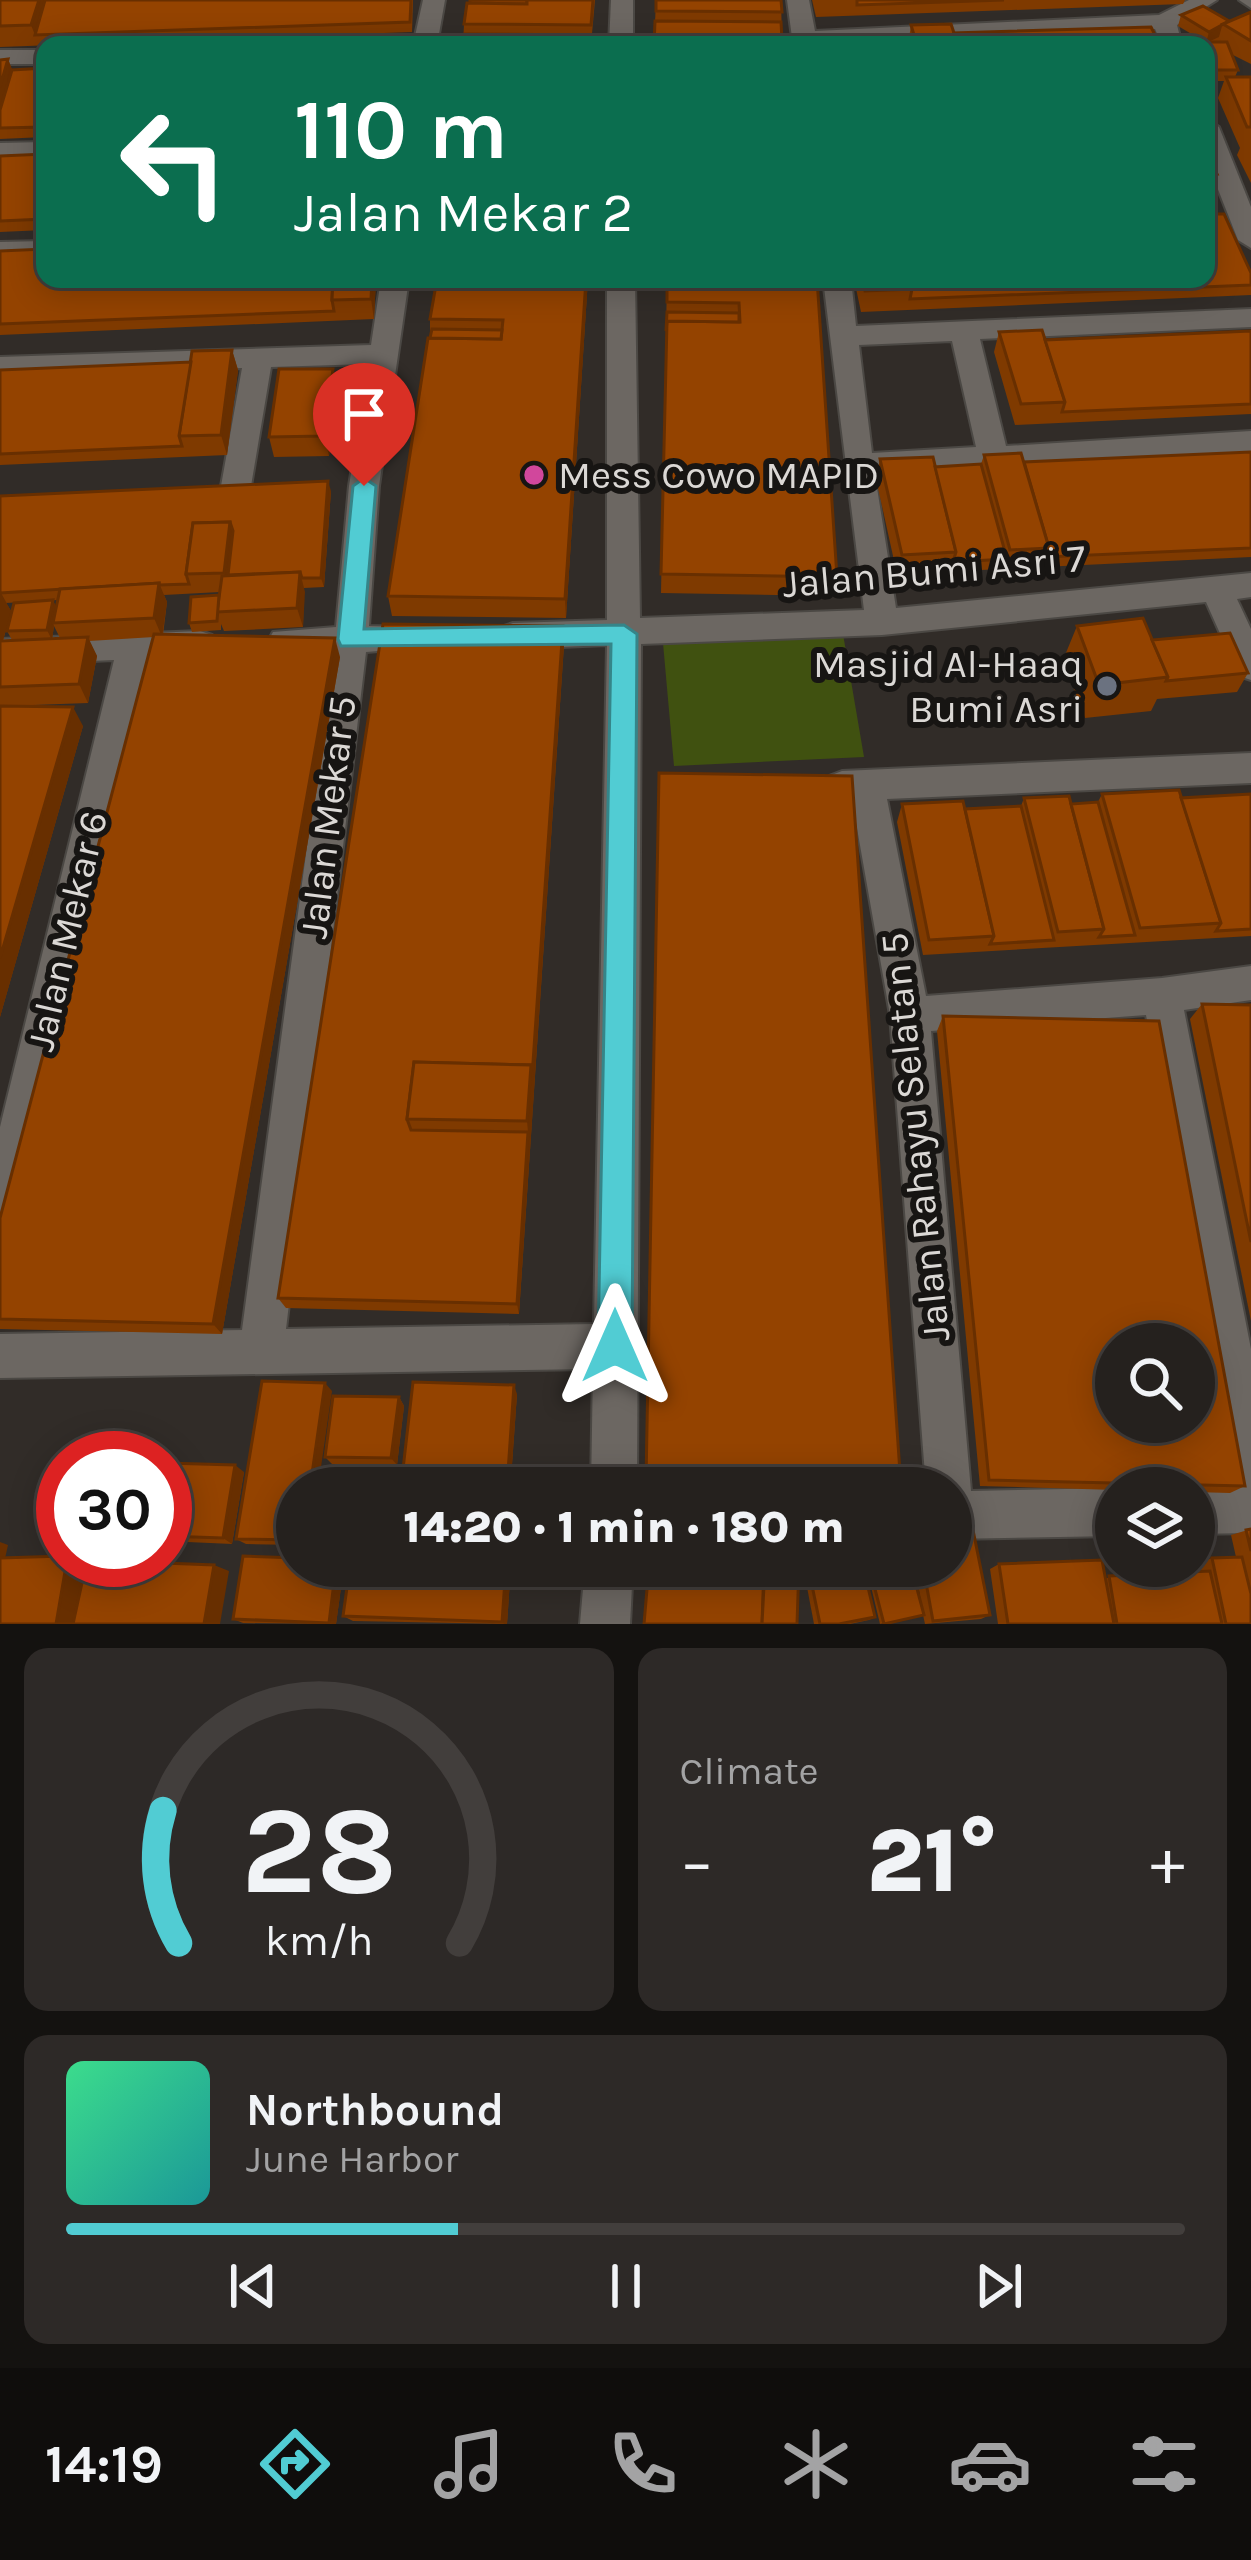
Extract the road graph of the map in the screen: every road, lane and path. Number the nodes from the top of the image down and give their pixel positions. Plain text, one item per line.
1 (434, 0) edge
2 (622, 0) edge
3 (797, 0) edge
4 (1206, 0) edge
5 (1169, 34) edge
6 (427, 36) edge
7 (621, 36) edge
8 (804, 36) edge
9 (1079, 36) edge
10 (36, 57) edge
11 (0, 58) edge
12 (36, 150) edge
13 (0, 151) edge
14 (1215, 151) edge
15 (1236, 206) junction
16 (1215, 207) edge
17 (1251, 240) edge
18 (36, 249) edge
19 (0, 250) edge
20 (393, 288) edge
21 (621, 288) edge
22 (838, 288) edge
23 (1251, 318) edge
24 (964, 333) junction
25 (845, 335) junction
26 (382, 354) junction
27 (259, 358) junction
28 (0, 367) edge
29 (1251, 442) edge
30 (994, 458) junction
31 (858, 465) junction
32 (278, 486) edge
33 (1251, 585) edge
34 (1216, 586) junction
35 (882, 622) junction
36 (624, 634) junction
37 (350, 639) junction
38 (134, 647) junction
39 (0, 652) edge
40 (1251, 667) edge
41 (1251, 768) edge
42 (623, 778) junction
43 (668, 780) edge
44 (801, 785) edge
45 (867, 787) junction
46 (1251, 983) edge
47 (1162, 995) junction
48 (910, 1015) junction
49 (0, 1214) edge
50 (615, 1346) junction
51 (261, 1355) junction
52 (0, 1356) edge
53 (614, 1467) edge
54 (947, 1467) edge
55 (1251, 1467) edge
56 (1251, 1509) edge
57 (1215, 1510) edge
58 (1095, 1512) edge
59 (972, 1515) edge
60 (608, 1587) edge
61 (605, 1624) edge

1 - 6 street
2 - 7 street
3 - 8 street
4 - 5 street
5 - 9 street
10 - 11 street
12 - 13 street
14 - 15 street
15 - 16 street
15 - 17 street
18 - 19 street
20 - 26 street, Jalan Mekar 5
21 - 36 street
22 - 25 street
23 - 24 street
24 - 25 street
24 - 30 street
25 - 31 street
26 - 27 street
26 - 37 street, Jalan Mekar 5
27 - 28 street
27 - 32 street
29 - 30 street
30 - 31 street
31 - 35 street
33 - 34 street, Jalan Bumi Asri 7
34 - 35 street, Jalan Bumi Asri 7
34 - 40 street
35 - 36 street, Jalan Bumi Asri 7
36 - 37 street, Jalan Bumi Asri 7
36 - 42 street
37 - 38 street, Jalan Bumi Asri 7
37 - 51 street, Jalan Mekar 5
38 - 39 street, Jalan Bumi Asri 7
38 - 49 street, Jalan Mekar 6
41 - 45 street
42 - 43 street
42 - 50 street
44 - 45 street
45 - 48 street, Jalan Rahayu Selatan 5
46 - 47 street
47 - 48 street
47 - 55 street
48 - 54 street, Jalan Rahayu Selatan 5
50 - 51 street
50 - 53 street
51 - 52 street
56 - 57 street
58 - 59 street
60 - 61 street

